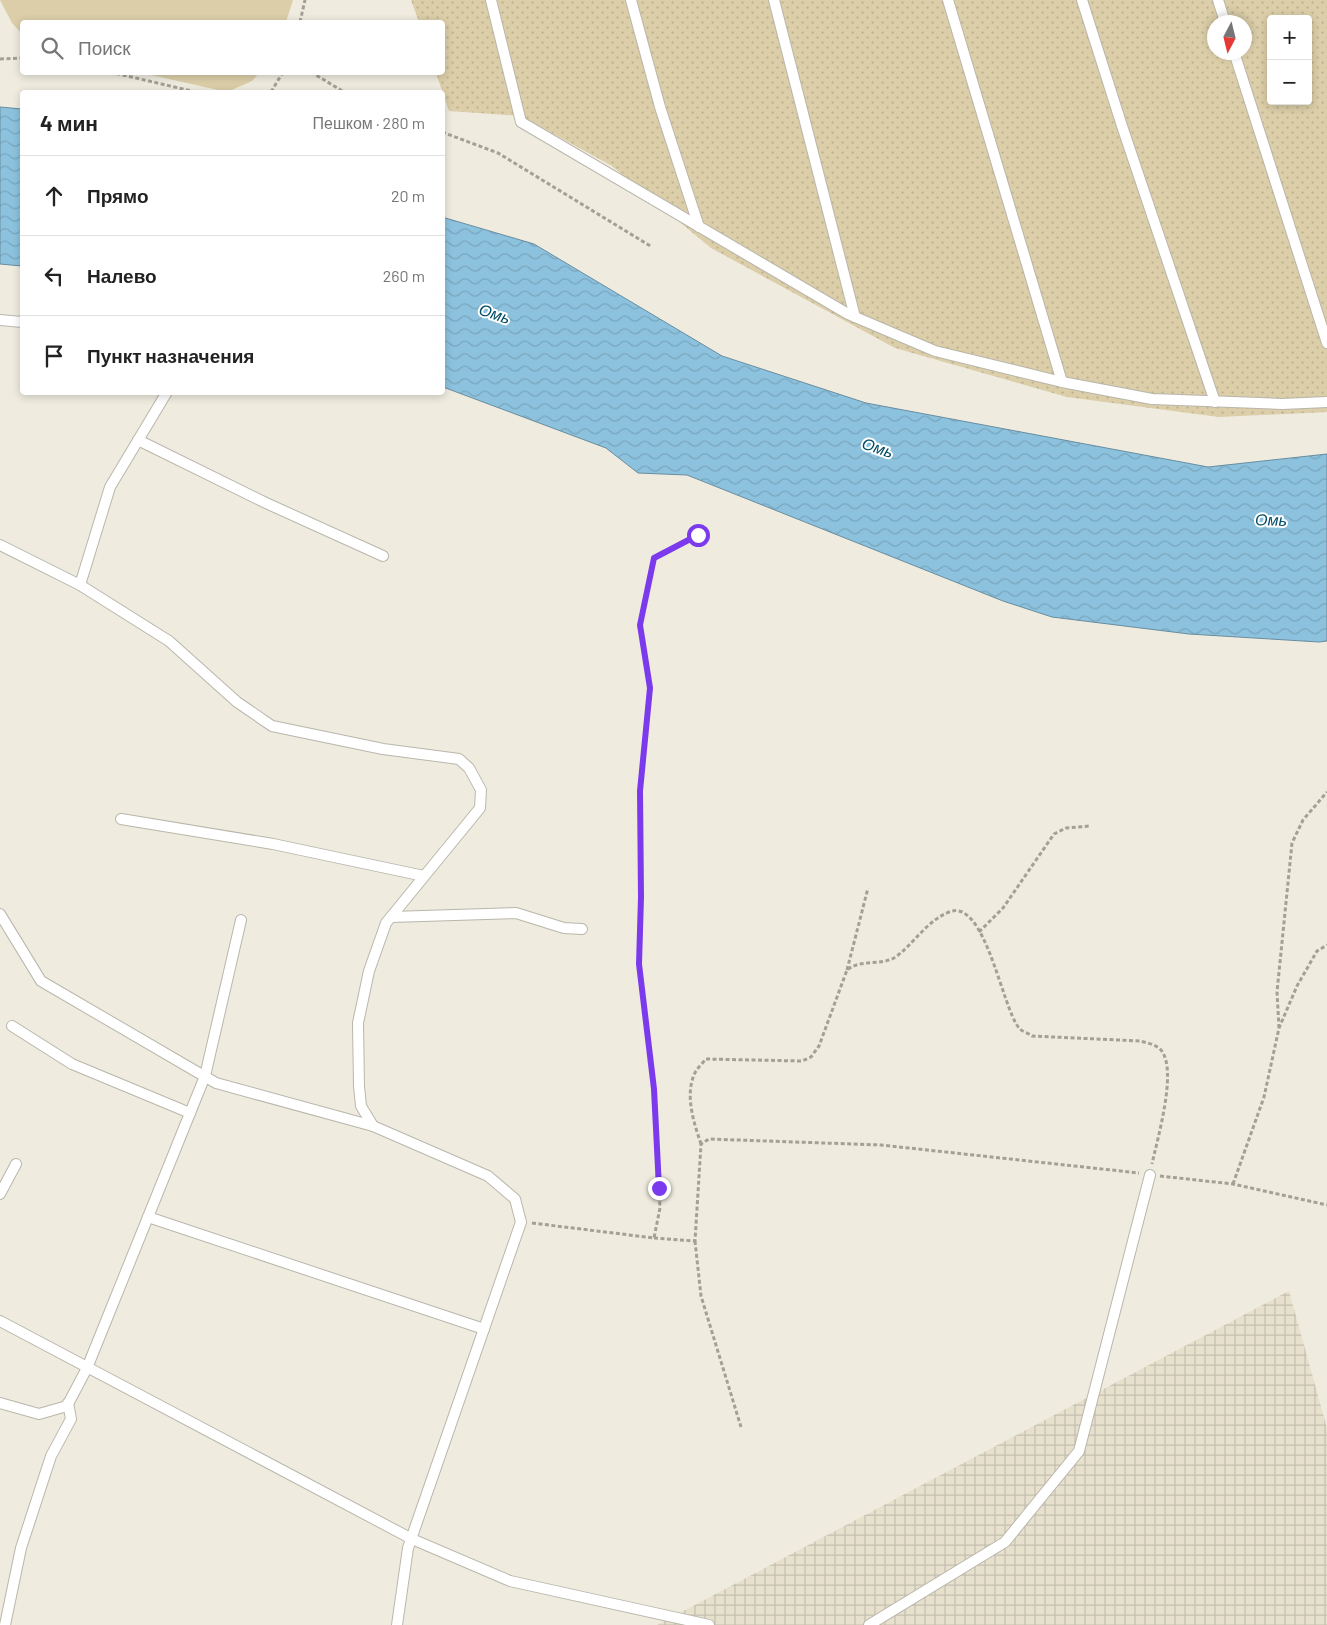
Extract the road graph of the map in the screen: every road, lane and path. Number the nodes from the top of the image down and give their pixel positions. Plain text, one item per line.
1 (305, 0) edge
2 (491, 0) edge
3 (631, 0) edge
4 (774, 0) edge
5 (948, 0) edge
6 (1082, 0) edge
7 (1218, 0) edge
8 (1223, 15) edge
9 (300, 20) edge
10 (20, 58) edge
11 (0, 59) edge
12 (1237, 60) edge
13 (123, 75) edge
14 (281, 75) edge
15 (316, 75) edge
16 (187, 90) edge
17 (272, 90) edge
18 (341, 90) edge
19 (445, 133) edge
20 (699, 227) junction
21 (652, 247) dead end
22 (855, 317) junction
23 (0, 320) edge
24 (20, 322) edge
25 (1327, 343) edge
26 (1062, 382) junction
27 (165, 395) edge
28 (1215, 402) junction
29 (1327, 402) edge
30 (138, 440) junction
31 (698, 535) dead end
32 (0, 545) edge
33 (382, 556) dead end
34 (80, 585) junction
35 (1327, 792) edge
36 (120, 819) dead end
37 (1090, 826) dead end
38 (424, 876) junction
39 (868, 888) dead end
40 (0, 914) edge
41 (391, 917) junction
42 (241, 920) dead end
43 (582, 929) dead end
44 (979, 932) junction
45 (1327, 945) edge
46 (846, 970) junction
47 (12, 1026) dead end
48 (1279, 1028) junction
49 (205, 1076) junction
50 (190, 1113) junction
51 (373, 1126) junction
52 (701, 1144) junction
53 (16, 1164) dead end
54 (1150, 1175) junction
55 (1233, 1184) junction
56 (0, 1194) edge
57 (1327, 1205) edge
58 (148, 1217) junction
59 (521, 1222) junction
60 (654, 1238) junction
61 (695, 1241) junction
62 (0, 1321) edge
63 (484, 1329) junction
64 (87, 1368) junction
65 (0, 1403) edge
66 (68, 1404) junction
67 (741, 1427) dead end
68 (412, 1539) junction
69 (5, 1625) edge
70 (397, 1625) edge
71 (709, 1625) edge
72 (869, 1625) edge

1 - 9 path
2 - 20 lane
3 - 20 lane
4 - 22 lane
5 - 26 lane
6 - 28 lane
7 - 8 lane
10 - 11 path
12 - 25 lane
13 - 16 path
14 - 17 path
15 - 18 path
19 - 21 path
20 - 22 lane
22 - 26 lane
23 - 24 lane
26 - 28 lane
27 - 30 lane
28 - 29 lane
30 - 33 lane
30 - 34 lane
31 - 60 path
32 - 34 lane
34 - 38 lane
35 - 48 path
36 - 38 lane
37 - 44 path
38 - 41 lane
39 - 46 path
40 - 49 lane
41 - 43 lane
41 - 51 lane
42 - 49 lane
44 - 46 path
44 - 54 path
45 - 48 path
46 - 52 path
47 - 50 lane
48 - 55 path
49 - 50 lane
49 - 51 lane
50 - 58 lane
51 - 59 lane
52 - 54 path
52 - 61 path
53 - 56 lane
54 - 55 path
54 - 72 lane
55 - 57 path
58 - 63 lane
58 - 64 lane
59 - 60 path
59 - 63 lane
60 - 61 path
61 - 67 path
62 - 64 lane
63 - 68 lane
64 - 66 lane
64 - 68 lane
65 - 66 lane
66 - 69 lane
68 - 70 lane
68 - 71 lane

